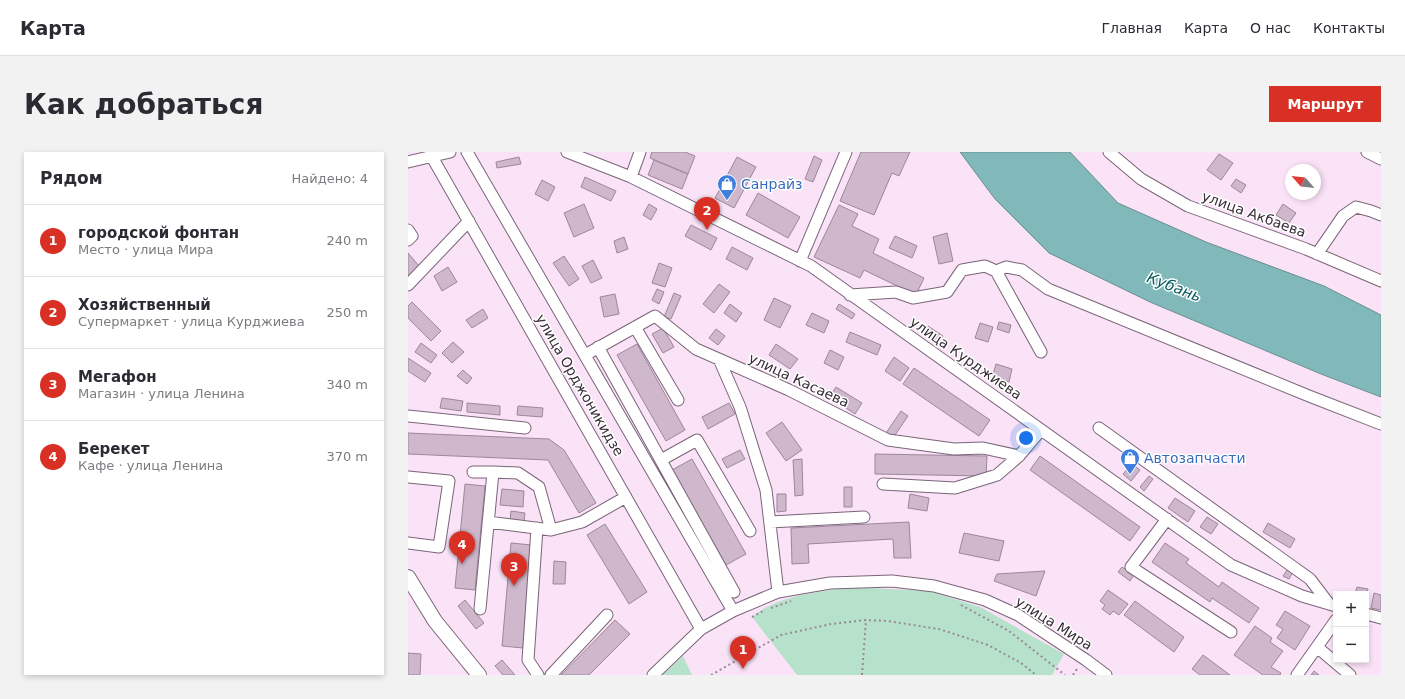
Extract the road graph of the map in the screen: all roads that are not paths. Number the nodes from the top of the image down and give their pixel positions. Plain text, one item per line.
1 (450, 152) edge
2 (467, 152) edge
3 (567, 152) edge
4 (640, 152) edge
5 (846, 152) edge
6 (1109, 152) edge
7 (1366, 152) edge
8 (432, 157) junction
9 (1381, 159) edge
10 (408, 162) edge
11 (631, 177) junction
12 (1381, 216) edge
13 (469, 222) junction
14 (408, 230) edge
15 (408, 240) edge
16 (1317, 254) junction
17 (800, 261) junction
18 (996, 271) junction
19 (1381, 281) edge
20 (408, 285) edge
21 (850, 295) junction
22 (635, 327) junction
23 (598, 347) junction
24 (1041, 352) dead end
25 (584, 355) junction
26 (719, 358) junction
27 (678, 400) dead end
28 (408, 416) edge
29 (1381, 424) edge
30 (525, 428) dead end
31 (1099, 428) dead end
32 (1040, 430) junction
33 (1019, 456) junction
34 (661, 460) junction
35 (473, 472) dead end
36 (493, 472) junction
37 (408, 477) edge
38 (883, 484) dead end
39 (626, 496) junction
40 (864, 517) dead end
41 (1166, 519) junction
42 (488, 522) junction
43 (770, 522) junction
44 (537, 528) junction
45 (551, 530) junction
46 (750, 531) dead end
47 (408, 543) edge
48 (408, 577) edge
49 (734, 592) dead end
50 (778, 592) junction
51 (1332, 605) edge
52 (480, 609) dead end
53 (733, 611) junction
54 (607, 615) dead end
55 (1369, 615) edge
56 (1381, 618) edge
57 (1333, 624) edge
58 (701, 629) junction
59 (1231, 632) dead end
60 (1317, 647) junction
61 (479, 675) edge
62 (538, 675) edge
63 (551, 675) edge
64 (654, 675) edge
65 (1106, 675) edge
66 (1297, 675) edge
67 (1350, 675) edge

1 - 8 street
2 - 25 street, улица Орджоникидзе
3 - 11 street, улица Курджиева
4 - 11 street
5 - 17 street
6 - 16 street, улица Акбаева
7 - 9 street
8 - 10 street
8 - 13 street, улица Орджоникидзе
11 - 17 street, улица Курджиева
12 - 16 street, улица Акбаева
13 - 20 street
13 - 39 street, улица Орджоникидзе
14 - 15 street
16 - 19 street
17 - 21 street, улица Курджиева
18 - 21 street
18 - 24 street
18 - 29 street
21 - 32 street, улица Курджиева
22 - 23 street, улица Касаева
22 - 26 street, улица Касаева
22 - 27 street
23 - 25 street, улица Касаева
23 - 34 street
25 - 53 street, улица Орджоникидзе
26 - 33 street, улица Касаева
26 - 43 street
28 - 30 street
31 - 51 street
32 - 33 street
32 - 41 street, улица Курджиева
33 - 38 street
34 - 46 street
34 - 49 street
35 - 36 street
36 - 42 street
36 - 45 street
37 - 47 street
39 - 45 street
39 - 58 street, улица Орджоникидзе
40 - 43 street
41 - 51 street, улица Курджиева
41 - 59 street
42 - 44 street
42 - 52 street
43 - 50 street
44 - 45 street
44 - 62 street
48 - 61 main road
50 - 53 street, улица Мира
50 - 65 street, улица Мира
53 - 58 street, улица Мира
54 - 63 street
55 - 56 street
57 - 60 street
58 - 64 street, улица Мира
60 - 66 street
60 - 67 street

